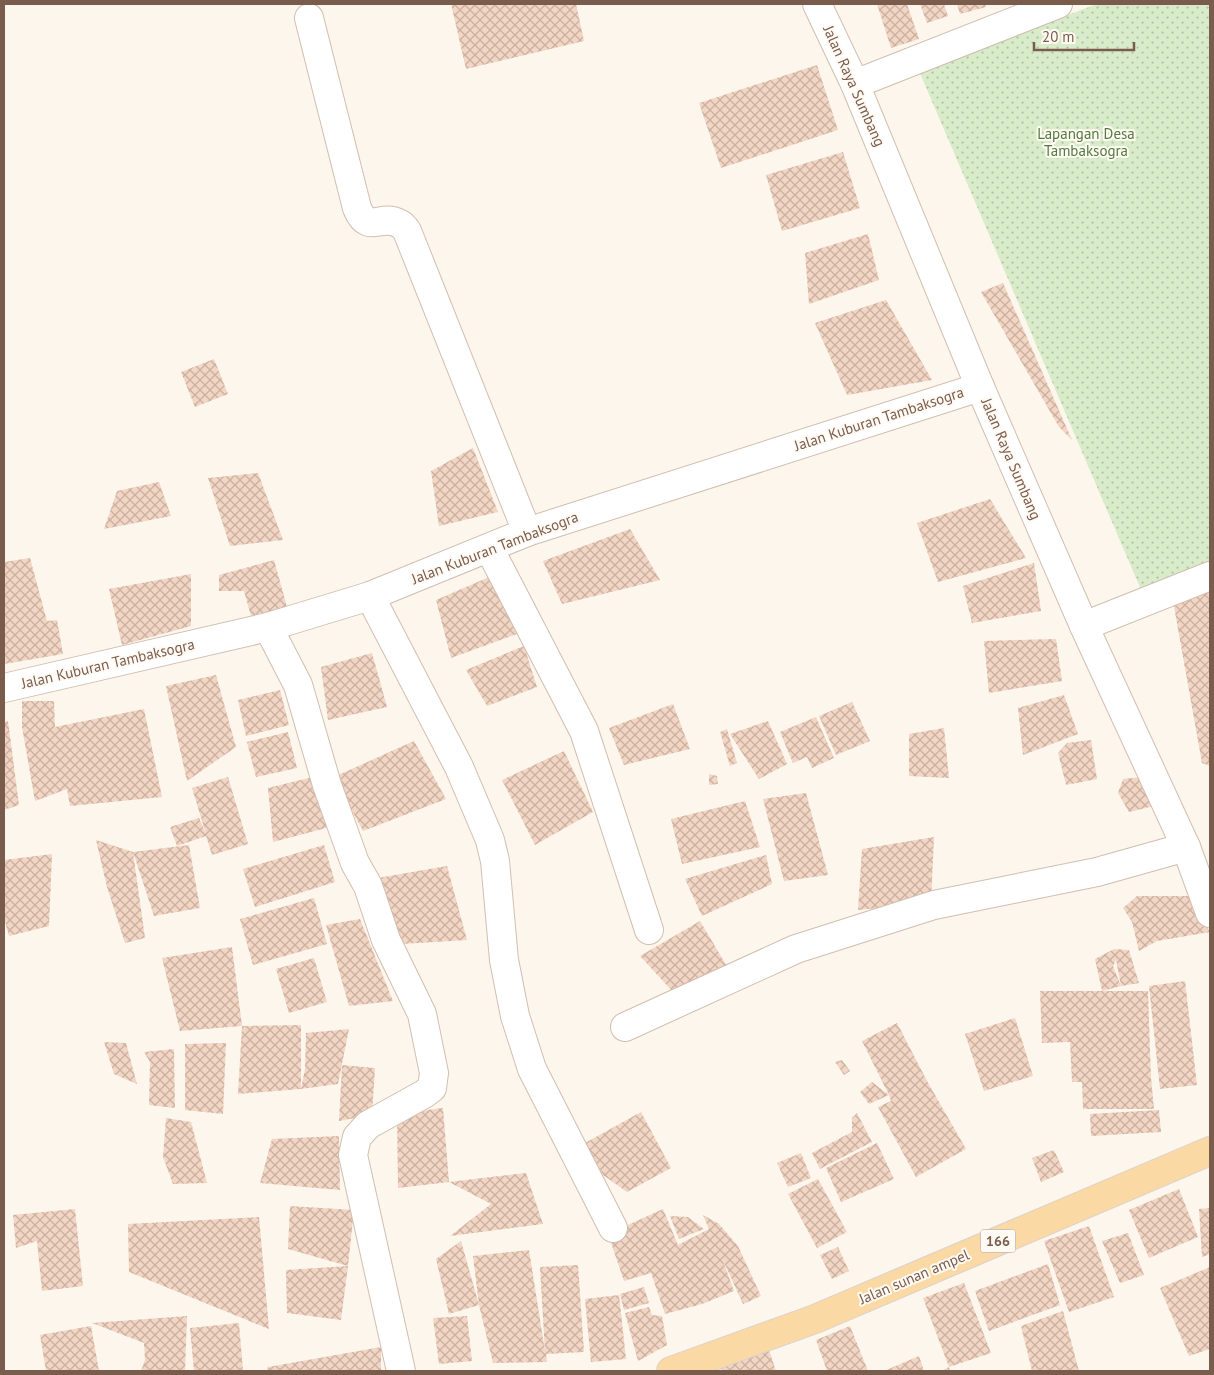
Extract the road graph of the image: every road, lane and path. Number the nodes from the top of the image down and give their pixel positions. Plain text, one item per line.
1 (818, 4) edge
2 (1058, 4) edge
3 (309, 18) dead end
4 (855, 84) junction
5 (980, 387) junction
6 (527, 532) junction
7 (488, 548) junction
8 (1210, 576) edge
9 (370, 596) junction
10 (1084, 626) junction
11 (268, 627) junction
12 (4, 688) edge
13 (1186, 847) junction
14 (1210, 913) edge
15 (649, 930) dead end
16 (625, 1027) dead end
17 (1210, 1151) edge
18 (614, 1228) dead end
19 (401, 1371) edge
20 (671, 1371) edge

1 - 4 street, Jalan Raya Sumbang
2 - 4 street
3 - 6 street
4 - 5 street, Jalan Raya Sumbang
5 - 6 street, Jalan Kuburan Tambaksogra
5 - 10 street, Jalan Raya Sumbang
6 - 7 street, Jalan Kuburan Tambaksogra
7 - 9 street, Jalan Kuburan Tambaksogra
7 - 15 street
8 - 10 street
9 - 11 street, Jalan Kuburan Tambaksogra
9 - 18 street
10 - 13 street, Jalan Raya Sumbang
11 - 12 street, Jalan Kuburan Tambaksogra
11 - 19 street
13 - 14 street, Jalan Raya Sumbang
13 - 16 street
17 - 20 main road, Jalan sunan ampel / 166

